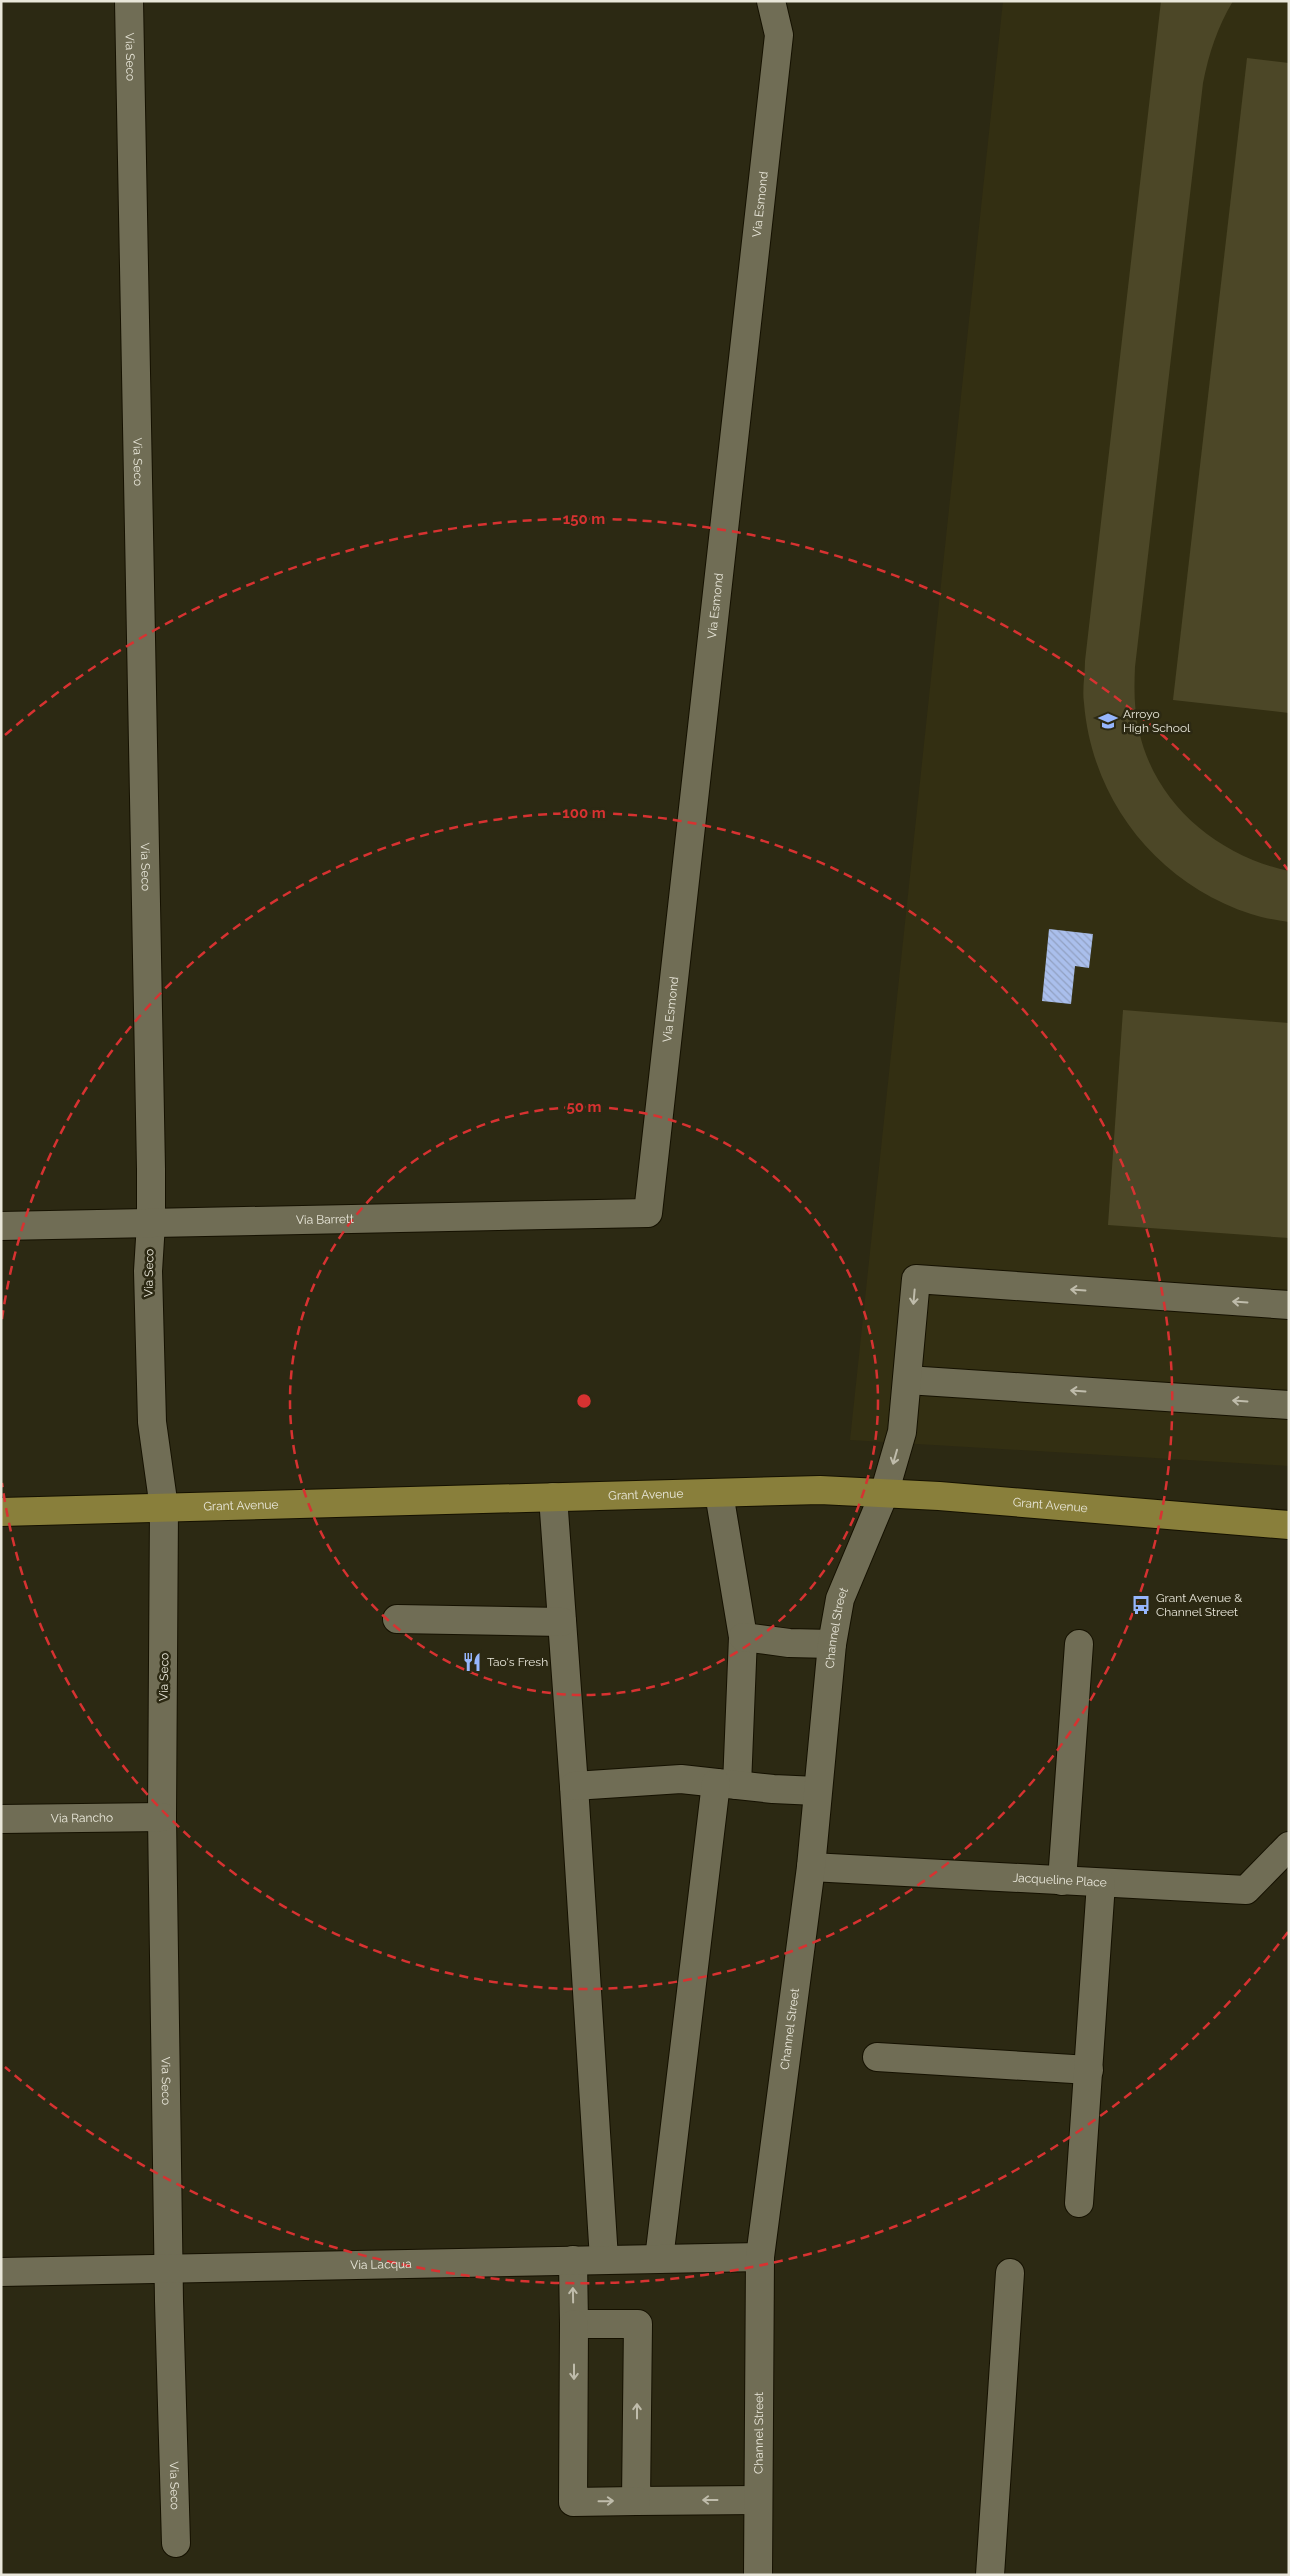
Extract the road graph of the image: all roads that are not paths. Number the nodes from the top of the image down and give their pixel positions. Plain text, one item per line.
1 (129, 1) edge
2 (771, 1) edge
3 (648, 1213) joint
4 (151, 1223) junction
5 (1, 1226) edge
6 (1289, 1305) edge
7 (907, 1380) junction
8 (1289, 1404) edge
9 (719, 1493) junction
10 (884, 1494) junction
11 (553, 1497) junction
12 (164, 1508) junction
13 (1, 1512) edge
14 (1289, 1526) edge
15 (397, 1619) dead end
16 (562, 1622) junction
17 (743, 1637) junction
18 (832, 1644) junction
19 (1079, 1644) dead end
20 (727, 1784) junction
21 (574, 1786) junction
22 (817, 1791) junction
23 (162, 1817) junction
24 (1, 1819) edge
25 (1289, 1846) edge
26 (811, 1867) junction
27 (1062, 1881) junction
28 (1101, 1883) junction
29 (877, 2058) dead end
30 (1089, 2070) junction
31 (1079, 2203) dead end
32 (760, 2257) junction
33 (604, 2259) junction
34 (659, 2259) junction
35 (573, 2260) junction
36 (169, 2268) junction
37 (1, 2272) edge
38 (1010, 2273) dead end
39 (574, 2324) junction
40 (636, 2500) junction
41 (758, 2500) junction
42 (176, 2543) dead end
43 (758, 2575) edge
44 (990, 2575) edge

1 - 4 street, Via Seco
2 - 3 street, Via Esmond
3 - 4 street, Via Barrett
4 - 5 street, Via Barrett
4 - 12 street, Via Seco
6 -> 7 street, Channel Street
8 -> 7 street
7 -> 10 street, Channel Street
9 - 10 main road, Grant Avenue
9 - 11 main road, Grant Avenue
9 - 17 street
10 - 14 main road, Grant Avenue
10 - 18 street, Channel Street
11 - 12 main road, Grant Avenue
11 - 16 street
12 - 13 main road, Grant Avenue
12 - 23 street, Via Seco
15 - 16 street
16 - 21 street
17 - 18 street
17 - 20 street
18 - 22 street, Channel Street
19 - 27 street
20 - 21 street
20 - 22 street
20 - 34 street
21 - 33 street
22 - 26 street, Channel Street
23 - 24 street, Via Rancho
23 - 36 street, Via Seco
25 - 28 street, Jacqueline Place
26 - 27 street, Jacqueline Place
26 - 32 street, Channel Street
27 - 28 street, Jacqueline Place
28 - 30 street
29 - 30 street
30 - 31 street
32 - 34 street, Via Lacqua
32 - 41 street, Channel Street
33 - 34 street, Via Lacqua
33 - 35 street, Via Lacqua
35 - 36 street, Via Lacqua
39 -> 35 street
36 - 37 street, Via Lacqua
36 - 42 street, Via Seco
38 - 44 street
40 -> 39 street
39 -> 40 street
41 -> 40 street
41 - 43 street, Channel Street

